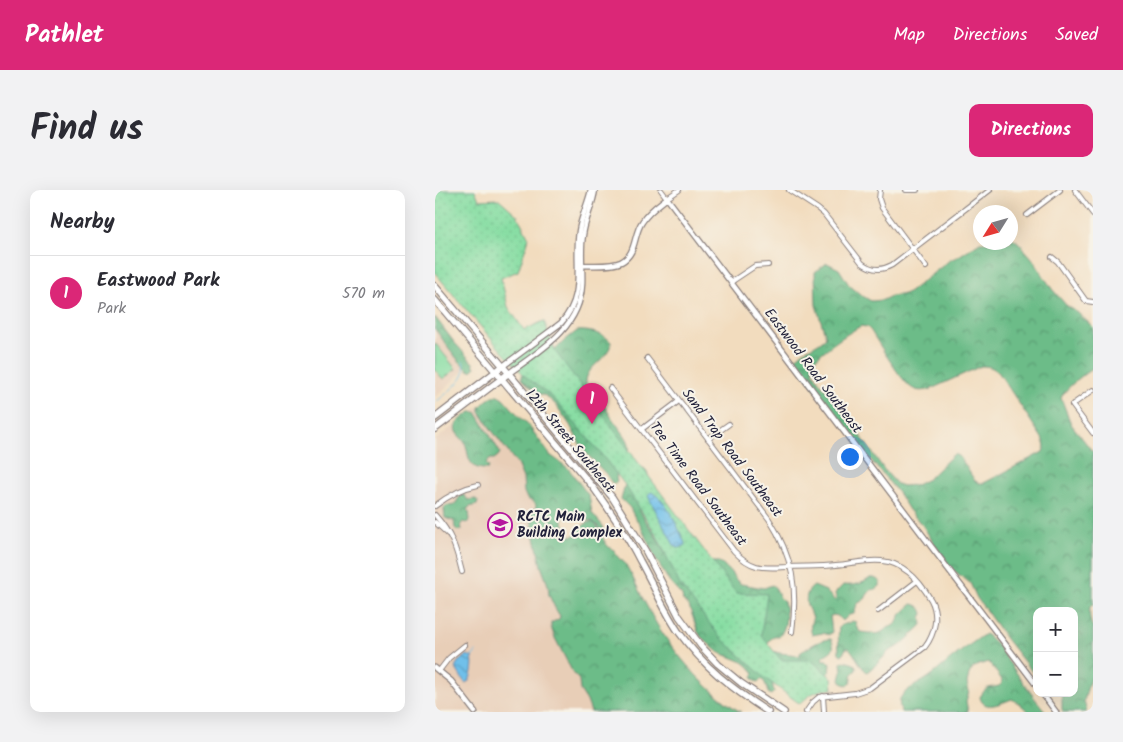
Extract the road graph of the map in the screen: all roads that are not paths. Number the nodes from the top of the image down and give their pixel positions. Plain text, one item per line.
1 (591, 190) edge
2 (595, 190) edge
3 (661, 190) edge
4 (679, 190) edge
5 (789, 190) edge
6 (880, 190) edge
7 (905, 190) edge
8 (917, 190) edge
9 (990, 190) edge
10 (1061, 190) edge
11 (1075, 190) edge
12 (667, 198) junction
13 (1093, 214) edge
14 (1027, 215) dead end
15 (913, 249) junction
16 (1052, 257) dead end
17 (580, 265) junction
18 (768, 265) dead end
19 (926, 268) dead end
20 (731, 282) junction
21 (435, 286) edge
22 (435, 300) edge
23 (1093, 302) edge
24 (647, 358) dead end
25 (503, 366) junction
26 (496, 372) junction
27 (509, 373) junction
28 (502, 379) junction
29 (610, 388) dead end
30 (1093, 390) edge
31 (679, 401) junction
32 (435, 418) edge
33 (729, 424) dead end
34 (435, 429) edge
35 (642, 429) junction
36 (1092, 431) edge
37 (708, 439) junction
38 (478, 485) dead end
39 (435, 506) edge
40 (435, 515) edge
41 (435, 522) edge
42 (450, 536) junction
43 (791, 567) junction
44 (462, 572) dead end
45 (917, 581) junction
46 (878, 611) dead end
47 (792, 632) dead end
48 (465, 645) dead end
49 (437, 670) edge
50 (1033, 681) edge
51 (823, 696) junction
52 (1045, 697) edge
53 (475, 712) edge
54 (768, 712) edge
55 (785, 712) edge
56 (806, 712) edge
57 (824, 712) edge
58 (1056, 712) edge

1 - 17 street
2 - 17 street
3 - 12 street, Eastwood Road Southeast
4 - 12 street
5 - 15 street
6 - 15 street
7 - 8 street
9 - 15 street
10 - 14 street
11 - 13 street
12 - 17 street
12 - 20 street, Eastwood Road Southeast
15 - 19 street
16 - 23 street
17 - 25 street
17 - 27 street
18 - 20 street
20 - 50 street, Eastwood Road Southeast
21 - 25 main road, 12th Street Southeast
22 - 26 main road, 12th Street Southeast
24 - 31 street, Sand Trap Road Southeast
25 - 26 main road
25 - 27 main road, 12th Street Southeast
26 - 28 main road, 12th Street Southeast
26 - 32 main road
27 - 28 main road
27 - 55 main road, 12th Street Southeast
28 - 34 main road
28 - 54 main road, 12th Street Southeast
29 - 35 street, Tee Time Road Southeast
30 - 36 street
31 - 35 street
31 - 37 street, Sand Trap Road Southeast
33 - 37 street
35 - 43 street, Tee Time Road Southeast
37 - 43 street, Sand Trap Road Southeast
38 - 39 street
40 - 42 street
41 - 42 street
42 - 44 street
43 - 45 street, Tee Time Road Southeast
43 - 47 street, Sand Trap Road Southeast
45 - 46 street
45 - 51 street, Tee Time Road Southeast
48 - 49 street
49 - 53 street
51 - 56 street
51 - 57 street
52 - 58 street

